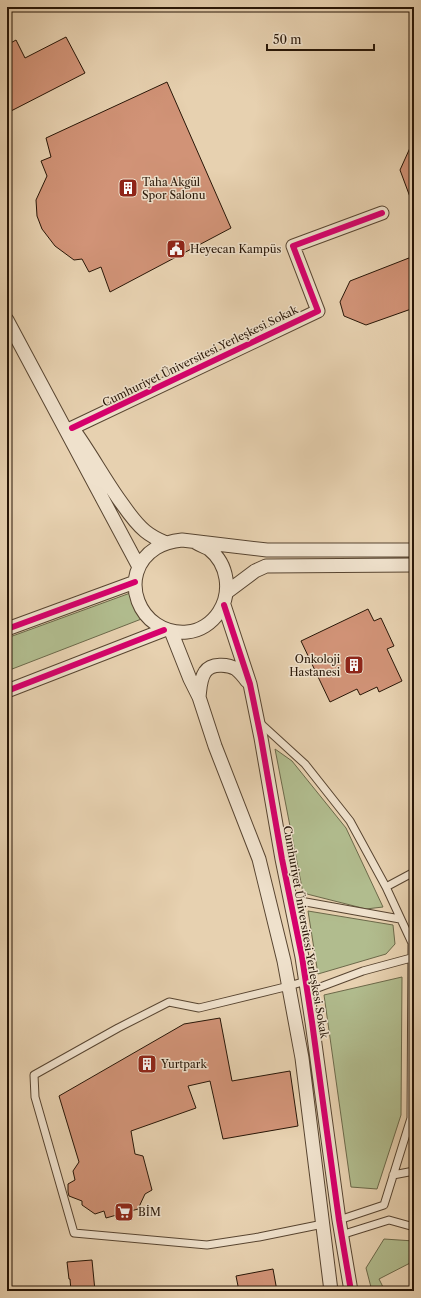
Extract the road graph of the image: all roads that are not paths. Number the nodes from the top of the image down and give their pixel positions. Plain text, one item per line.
1 (382, 213) dead end
2 (7, 320) edge
3 (48, 397) junction
4 (72, 428) junction
5 (196, 542) junction
6 (166, 543) junction
7 (414, 550) edge
8 (414, 565) edge
9 (139, 567) junction
10 (135, 582) junction
11 (227, 592) junction
12 (224, 605) junction
13 (7, 629) edge
14 (167, 630) junction
15 (250, 684) junction
16 (7, 692) edge
17 (199, 697) junction
18 (258, 720) junction
19 (414, 872) edge
20 (386, 887) junction
21 (289, 898) junction
22 (400, 919) junction
23 (412, 958) junction
24 (289, 986) junction
25 (306, 986) junction
26 (414, 1171) edge
27 (393, 1175) junction
28 (339, 1220) junction
29 (323, 1224) junction
30 (414, 1227) edge
31 (341, 1235) junction
32 (331, 1291) edge
33 (351, 1291) edge

1 - 4 street, Cumhuriyet Üniversitesi Yerleşkesi Sokak
2 - 3 street
3 - 4 street
3 - 9 street
4 - 6 street
5 - 6 street
5 - 7 street
5 - 11 street
6 - 9 street
8 - 11 street
9 - 10 street
10 - 13 street
10 - 14 street
11 - 12 street
12 - 14 street
12 - 15 street, Cumhuriyet Üniversitesi Yerleşkesi Sokak
14 - 16 street
14 - 17 street
15 - 17 street
15 - 18 street, Cumhuriyet Üniversitesi Yerleşkesi Sokak
17 - 24 street
18 - 20 lane
18 - 21 street, Cumhuriyet Üniversitesi Yerleşkesi Sokak
19 - 20 lane
20 - 22 lane
21 - 22 lane
21 - 25 street, Cumhuriyet Üniversitesi Yerleşkesi Sokak
22 - 23 lane
23 - 25 lane
23 - 27 lane
24 - 25 lane
24 - 29 street
24 - 29 lane
25 - 28 street, Cumhuriyet Üniversitesi Yerleşkesi Sokak
26 - 27 lane
27 - 28 lane
28 - 31 street, Cumhuriyet Üniversitesi Yerleşkesi Sokak
29 - 32 street
30 - 31 lane
31 - 33 street, Cumhuriyet Üniversitesi Yerleşkesi Sokak

